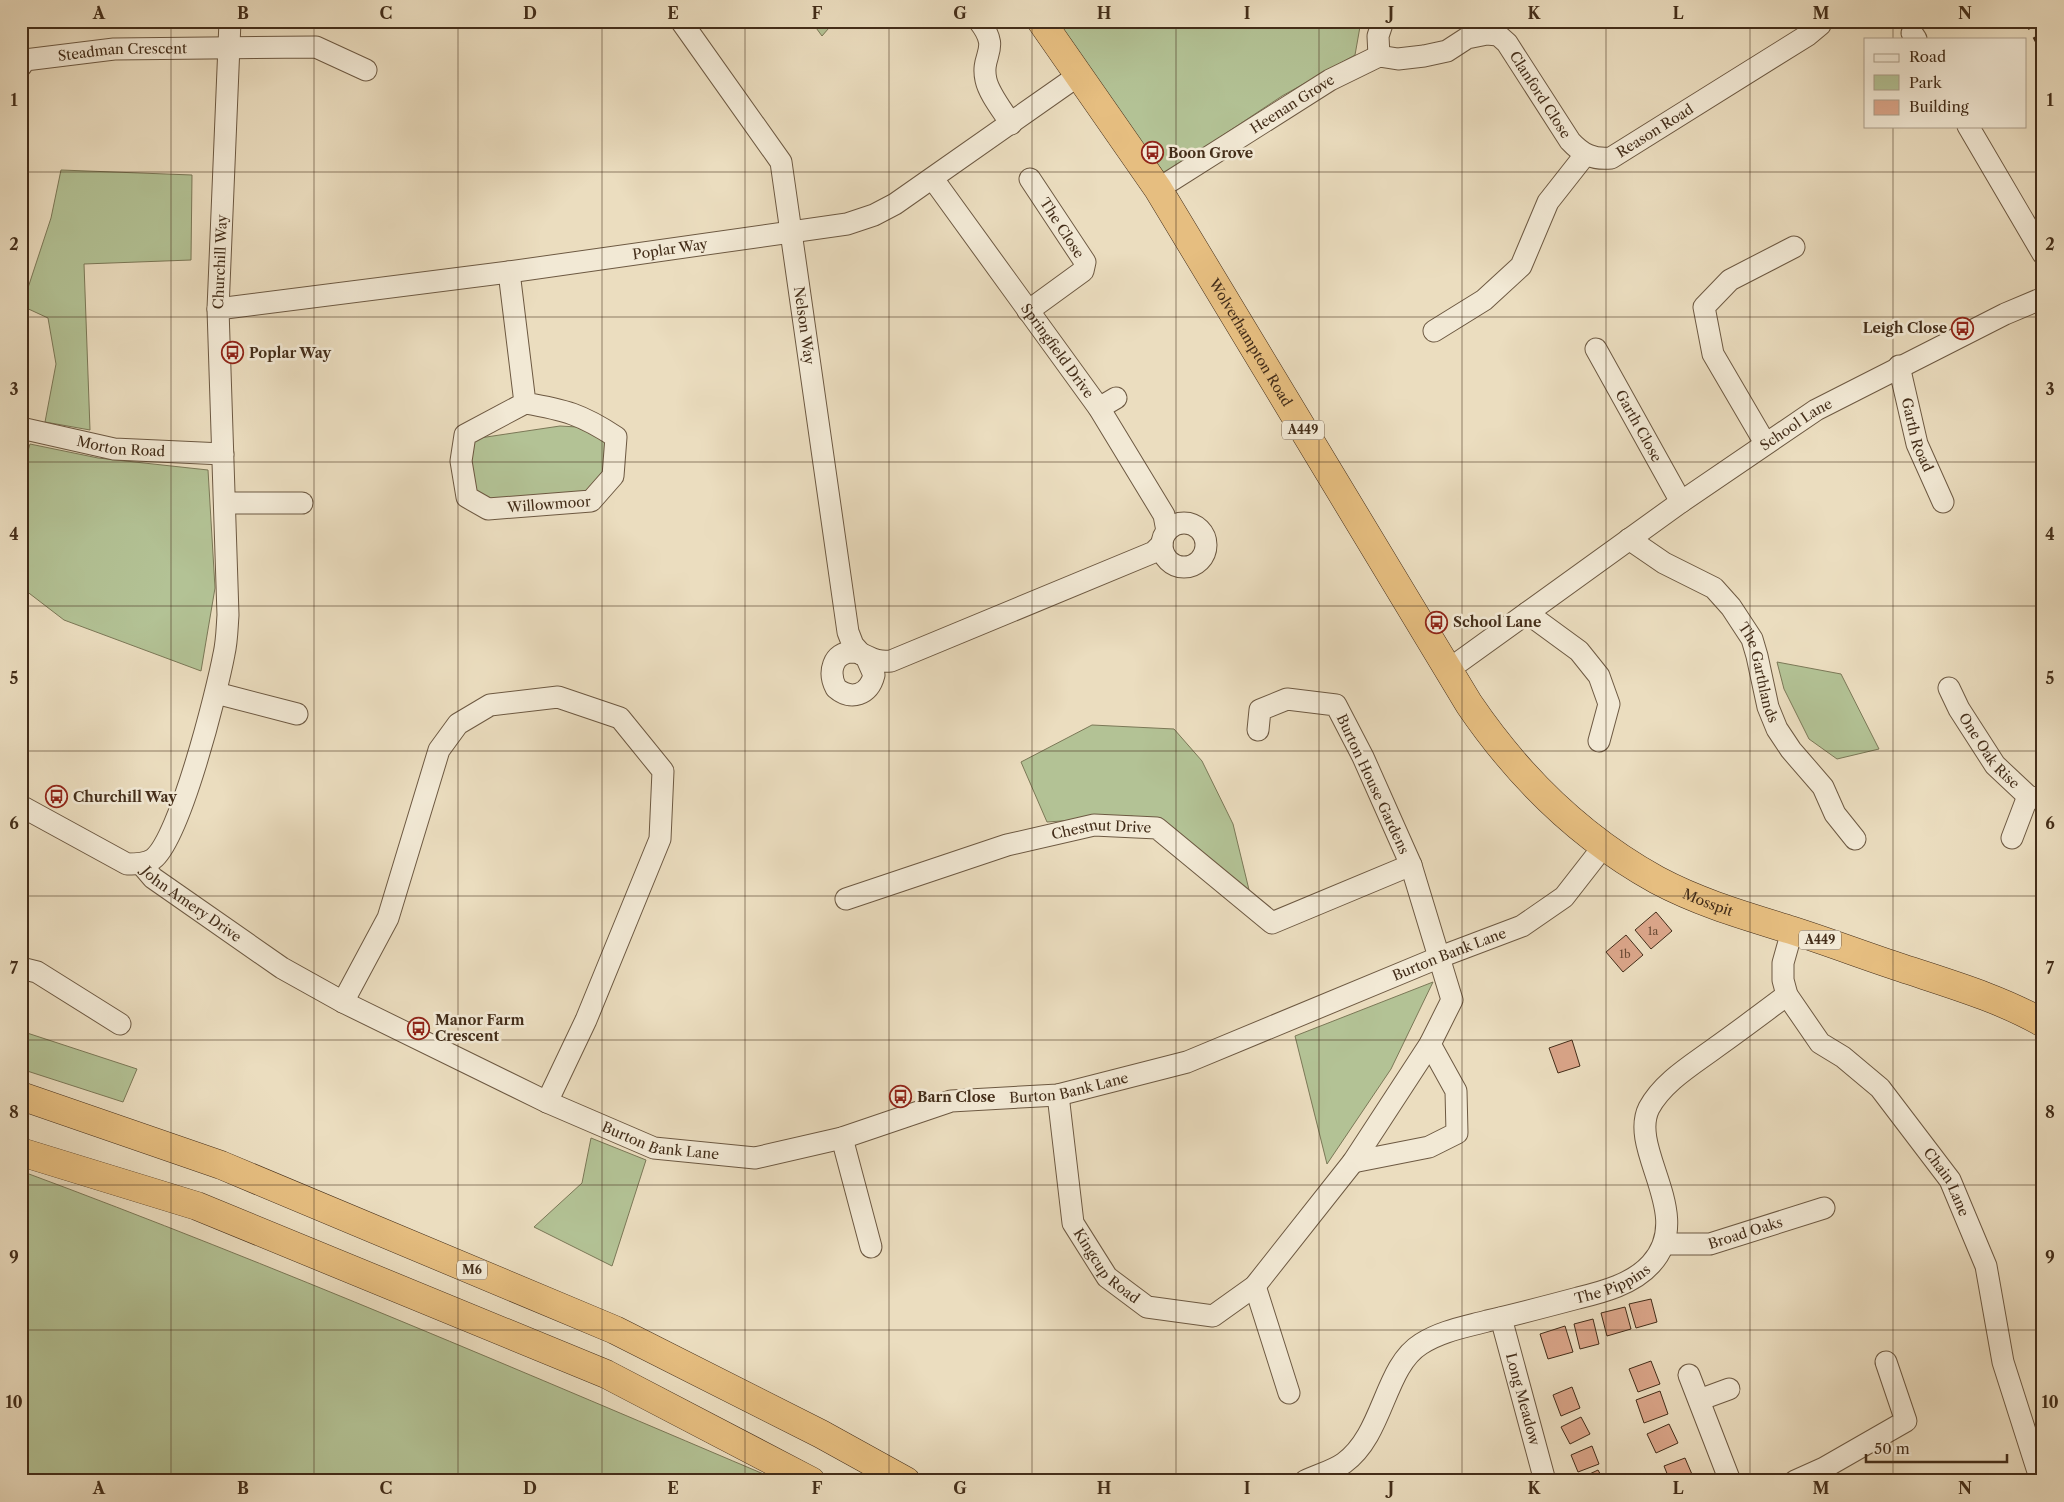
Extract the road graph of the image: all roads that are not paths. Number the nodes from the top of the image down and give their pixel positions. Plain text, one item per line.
1 (230, 21) edge
2 (681, 21) edge
3 (979, 21) edge
4 (1383, 21) edge
5 (1820, 23) edge
6 (1048, 24) edge
7 (1468, 30) edge
8 (227, 46) junction
9 (1379, 56) junction
10 (21, 66) edge
11 (366, 70) dead end
12 (1079, 75) junction
13 (1011, 124) junction
14 (1969, 128) edge
15 (1585, 155) junction
16 (933, 179) junction
17 (1030, 179) dead end
18 (1158, 189) junction
19 (792, 233) junction
20 (1794, 247) dead end
21 (2043, 254) edge
22 (509, 272) junction
23 (2043, 298) edge
24 (218, 309) junction
25 (1028, 311) junction
26 (1434, 331) dead end
27 (1596, 349) dead end
28 (1899, 366) junction
29 (525, 403) junction
30 (21, 428) edge
31 (1765, 443) junction
32 (224, 454) junction
33 (1681, 502) junction
34 (1943, 502) dead end
35 (302, 503) dead end
36 (226, 504) junction
37 (1630, 539) junction
38 (1526, 613) junction
39 (864, 656) joint
40 (1448, 670) junction
41 (1949, 688) dead end
42 (216, 692) junction
43 (297, 714) dead end
44 (1258, 730) dead end
45 (1598, 741) dead end
46 (2036, 798) edge
47 (21, 806) edge
48 (2012, 838) dead end
49 (1854, 839) dead end
50 (1603, 847) junction
51 (141, 864) junction
52 (1412, 866) junction
53 (846, 899) dead end
54 (1792, 930) junction
55 (1440, 957) junction
56 (21, 968) edge
57 (282, 968) joint
58 (1787, 995) junction
59 (343, 1002) junction
60 (2043, 1023) edge
61 (120, 1024) dead end
62 (1430, 1044) junction
63 (1058, 1095) junction
64 (21, 1096) edge
65 (547, 1102) junction
66 (842, 1138) junction
67 (21, 1152) edge
68 (1353, 1162) junction
69 (1824, 1208) dead end
70 (1665, 1244) junction
71 (871, 1246) dead end
72 (1255, 1286) junction
73 (1501, 1318) junction
74 (1886, 1362) dead end
75 (1689, 1375) dead end
76 (1729, 1389) dead end
77 (1288, 1393) dead end
78 (1699, 1400) junction
79 (811, 1481) edge
80 (906, 1481) edge
81 (1305, 1481) edge
82 (1545, 1481) edge
83 (1730, 1481) edge
84 (1795, 1481) edge
85 (2041, 1481) edge

1 - 8 street, Churchill Way
2 - 19 street, Nelson Way
3 - 13 street
4 - 9 street
5 - 15 street, Reason Road
6 - 12 highway, Wolverhampton Road / A449
7 - 9 street, Heenan Grove
7 - 15 street, Clanford Close
8 - 10 street, Steadman Crescent
8 - 11 street, Steadman Crescent
8 - 24 street, Churchill Way
9 - 18 street, Heenan Grove
12 - 13 street, Poplar Way
12 - 18 highway, Wolverhampton Road / A449
13 - 16 street, Poplar Way
14 - 21 street
15 - 26 street
16 - 19 street, Poplar Way
16 - 25 street, Springfield Drive
17 - 25 street, The Close
18 - 40 highway, Wolverhampton Road / A449
19 - 22 street, Poplar Way
19 - 39 street, Nelson Way
20 - 31 street
22 - 24 street, Poplar Way
22 - 29 street
23 - 28 street, School Lane
24 - 32 street, Churchill Way
25 - 39 street, Springfield Drive
27 - 33 street, Garth Close
28 - 31 street, School Lane
28 - 34 street, Garth Road
29 - 29 street, Willowmoor
30 - 32 street, Morton Road
31 - 33 street, School Lane
32 - 36 street, Churchill Way
33 - 37 street, School Lane
35 - 36 street
36 - 42 street, Churchill Way
37 - 38 street, School Lane
37 - 49 street, The Garthlands
38 - 40 street, School Lane
38 - 45 street
40 - 50 highway, Mosspit / A449
41 - 46 street, One Oak Rise
42 - 43 street
42 - 51 street, Churchill Way
44 - 52 street, Burton House Gardens
46 - 48 street
47 - 51 street, John Amery Drive
50 - 54 highway, Mosspit / A449
50 - 55 street, Burton Bank Lane
51 - 57 street, John Amery Drive
52 - 53 street, Chestnut Drive
52 - 55 street, Burton House Gardens
54 - 58 street, Chain Lane
54 - 60 highway, Mosspit / A449
55 - 62 street, Kingcup Road
55 - 63 street, Burton Bank Lane
56 - 61 street
57 - 59 street, Burton Bank Lane
58 - 70 street
58 - 85 street, Chain Lane
59 - 65 street, Burton Bank Lane
59 - 65 street
62 - 68 street, Kingcup Road
62 - 68 street
63 - 66 street, Burton Bank Lane
63 - 72 street, Kingcup Road
64 - 80 highway, M6
65 - 66 street, Burton Bank Lane
66 - 71 street
67 - 79 highway
68 - 72 street, Kingcup Road
69 - 70 street, Broad Oaks
70 - 73 street, The Pippins
72 - 77 street
73 - 81 street, The Pippins
73 - 82 street, Long Meadow
74 - 84 street
75 - 78 street
76 - 78 street
78 - 83 street

